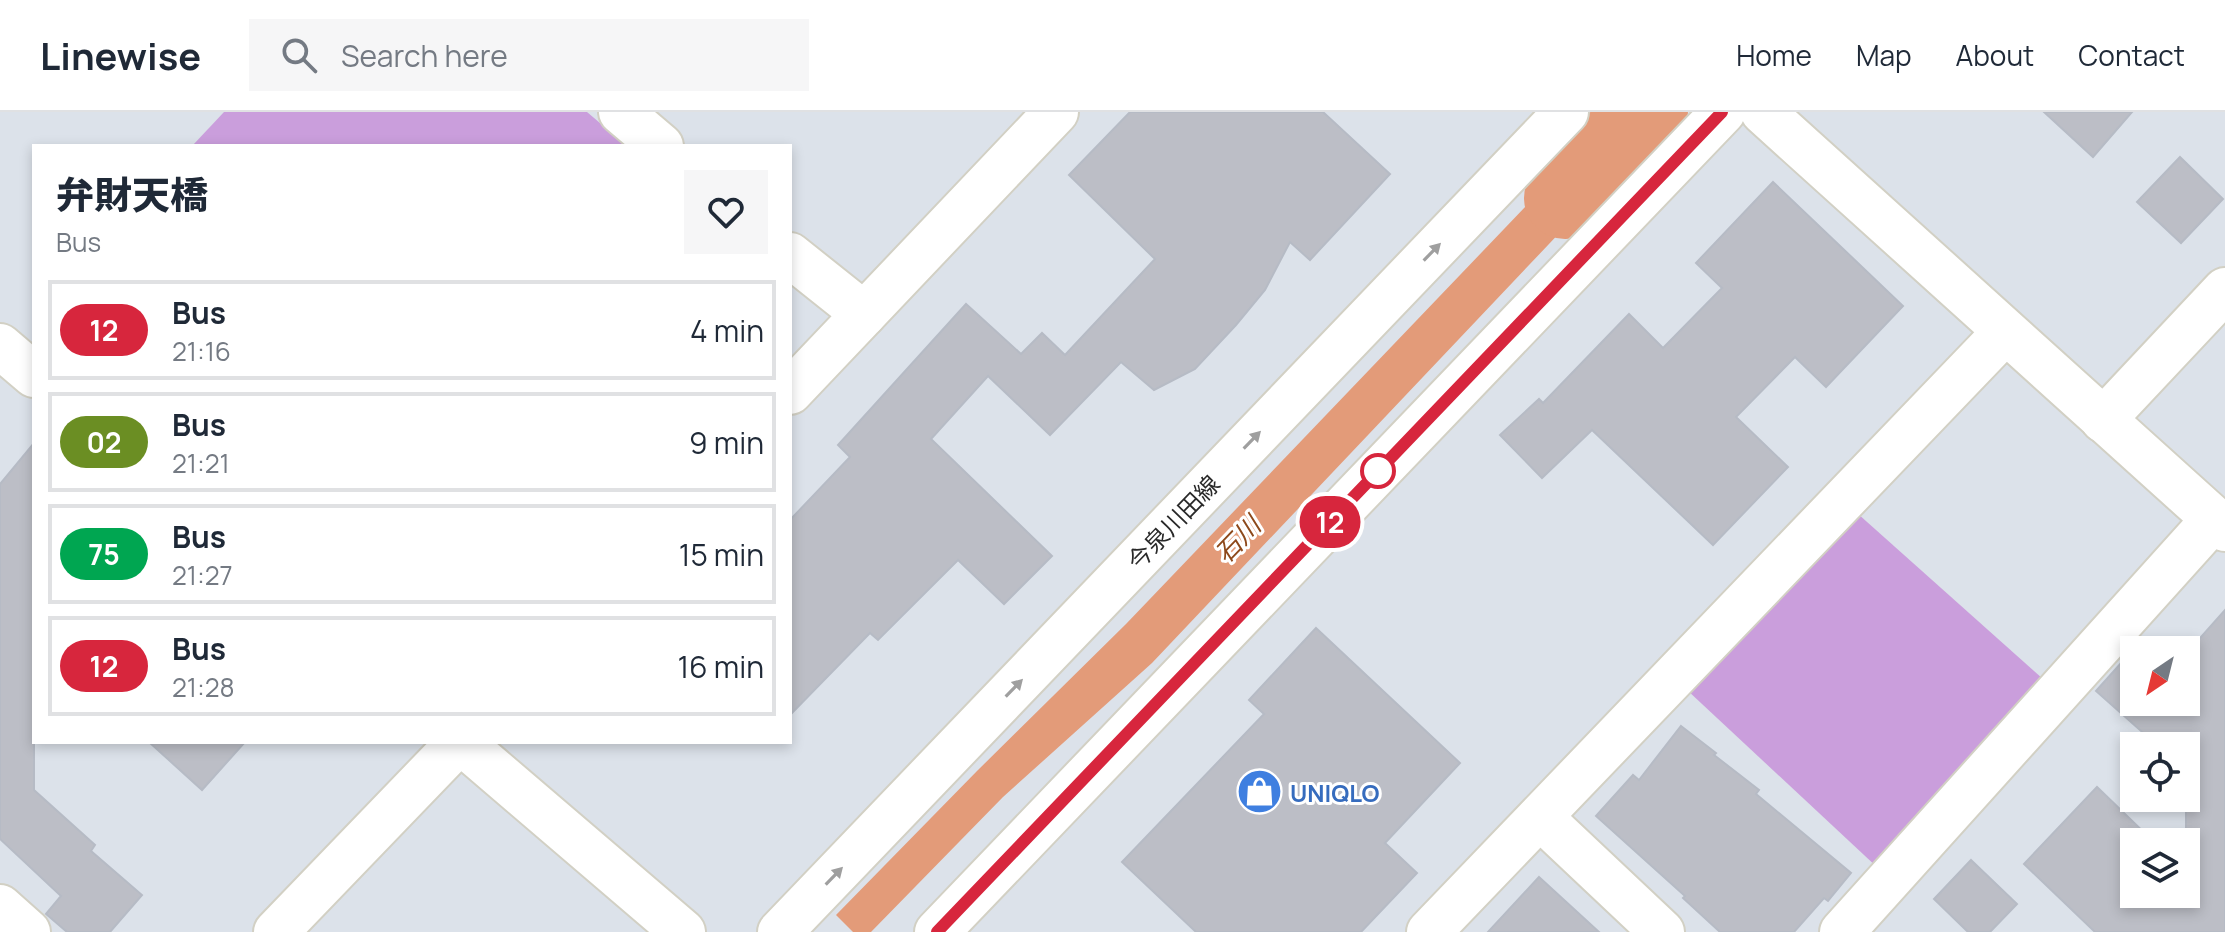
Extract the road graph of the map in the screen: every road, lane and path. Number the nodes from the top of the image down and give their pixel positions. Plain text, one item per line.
1 (621, 112) edge
2 (1566, 112) edge
3 (1723, 112) edge
4 (1763, 112) edge
5 (1054, 113) edge
6 (659, 144) edge
7 (792, 257) edge
8 (2225, 290) edge
9 (864, 314) junction
10 (2005, 332) junction
11 (0, 346) edge
12 (32, 373) edge
13 (792, 390) edge
14 (2103, 420) junction
15 (2220, 524) edge
16 (458, 744) edge
17 (462, 744) edge
18 (1540, 817) junction
19 (0, 907) edge
20 (28, 932) edge
21 (276, 932) edge
22 (683, 932) edge
23 (780, 932) edge
24 (937, 932) edge
25 (1429, 932) edge
26 (1662, 932) edge
27 (1842, 932) edge

1 - 6 street
23 -> 2 street, 今泉川田線
3 - 24 street
4 - 10 street
5 - 9 street
7 - 9 street
8 - 14 street
9 - 13 street
10 - 14 street
10 - 18 street
11 - 12 street
14 - 15 street
15 - 27 street
16 - 21 street
17 - 22 street
18 - 25 street
18 - 26 street
19 - 20 street

